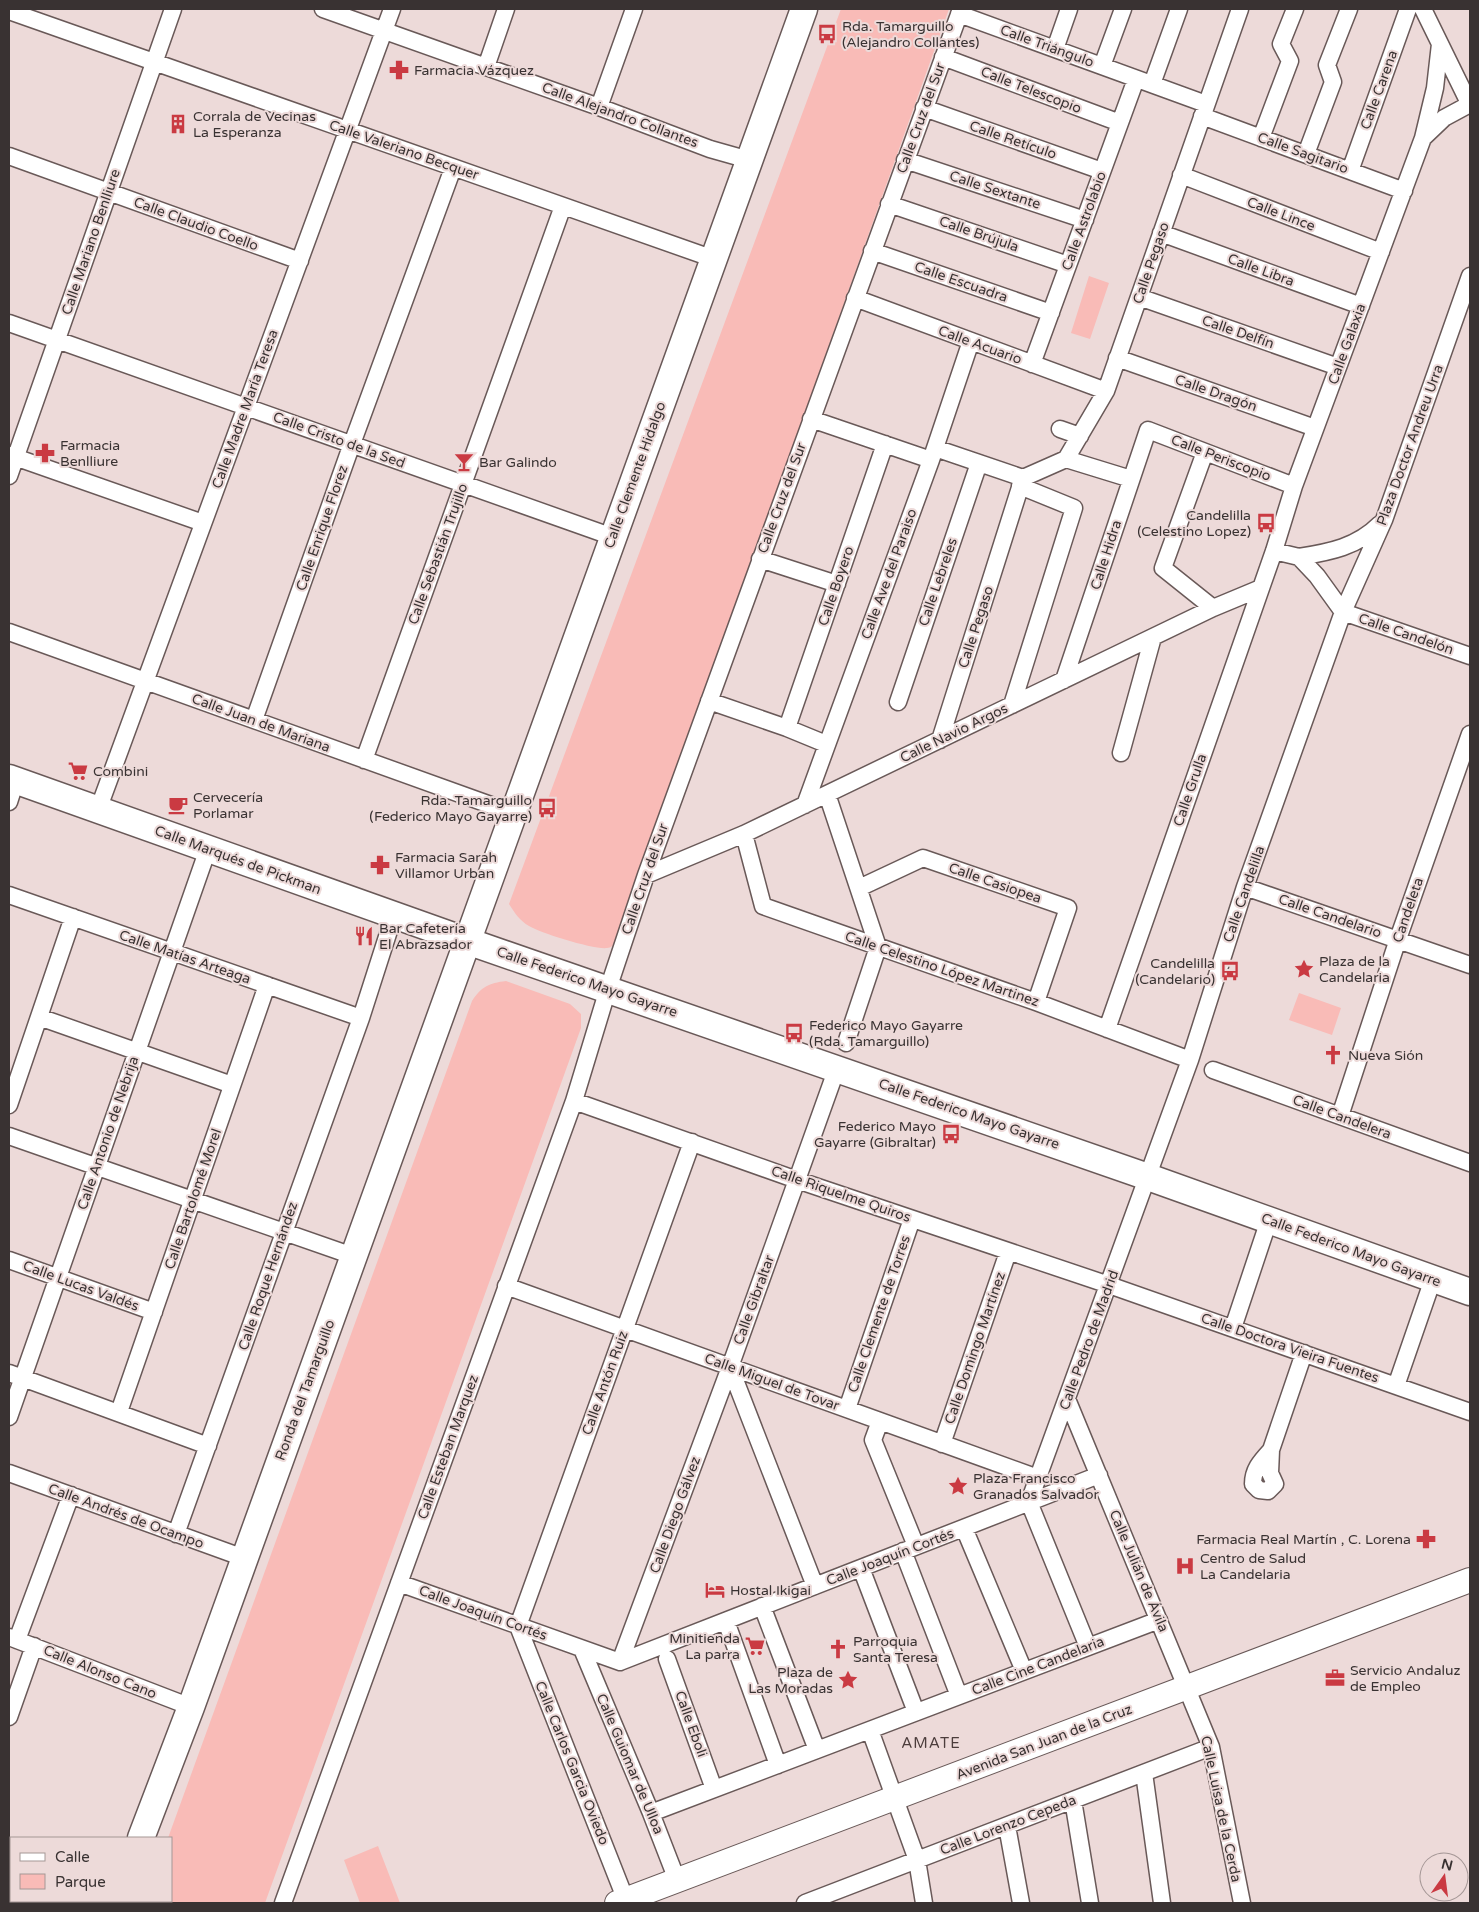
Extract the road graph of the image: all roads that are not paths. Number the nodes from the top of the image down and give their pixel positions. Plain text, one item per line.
1 (173, 9) edge
2 (323, 9) edge
3 (392, 9) edge
4 (506, 9) edge
5 (634, 9) edge
6 (804, 9) edge
7 (1069, 9) edge
8 (1123, 9) edge
9 (1180, 9) edge
10 (1240, 9) edge
11 (1295, 9) edge
12 (1349, 9) edge
13 (1408, 9) edge
14 (1423, 9) edge
15 (9, 11) edge
16 (960, 12) edge
17 (384, 30) junction
18 (1440, 44) junction
19 (1054, 49) junction
20 (943, 57) junction
21 (154, 62) junction
22 (486, 66) junction
23 (1102, 66) junction
24 (1144, 81) junction
25 (1470, 104) edge
26 (599, 107) junction
27 (924, 108) junction
28 (1204, 110) junction
29 (1120, 123) junction
30 (348, 131) junction
31 (1261, 138) junction
32 (1424, 138) junction
33 (1306, 154) junction
34 (9, 156) edge
35 (749, 160) junction
36 (905, 160) junction
37 (453, 168) junction
38 (1102, 171) junction
39 (1350, 171) junction
40 (1181, 175) junction
41 (1404, 191) junction
42 (109, 192) junction
43 (889, 204) junction
44 (563, 206) junction
45 (1085, 220) junction
46 (1161, 233) junction
47 (872, 251) junction
48 (1381, 252) junction
49 (714, 259) junction
50 (300, 261) junction
51 (1068, 265) junction
52 (1470, 276) edge
53 (1139, 297) junction
54 (855, 298) junction
55 (1361, 306) junction
56 (1051, 312) junction
57 (9, 323) edge
58 (57, 340) junction
59 (971, 341) junction
60 (1118, 358) junction
61 (1032, 364) junction
62 (1338, 367) junction
63 (1106, 391) junction
64 (246, 407) junction
65 (811, 419) junction
66 (1315, 428) junction
67 (1060, 430) dead end
68 (1148, 430) joint
69 (1080, 436) junction
70 (352, 444) junction
71 (885, 444) junction
72 (1205, 452) junction
73 (933, 454) junction
74 (12, 456) edge
75 (1066, 459) junction
76 (978, 463) junction
77 (9, 476) edge
78 (1131, 479) junction
79 (1021, 482) junction
80 (463, 484) junction
81 (1294, 486) junction
82 (1384, 520) junction
83 (203, 523) junction
84 (613, 538) junction
85 (1274, 551) junction
86 (1299, 557) junction
87 (760, 558) junction
88 (837, 584) junction
89 (1261, 588) junction
90 (1213, 608) junction
91 (1343, 612) junction
92 (9, 632) edge
93 (1153, 637) junction
94 (1470, 656) edge
95 (1064, 680) junction
96 (146, 681) junction
97 (709, 701) junction
98 (898, 702) dead end
99 (1012, 705) junction
100 (254, 720) junction
101 (788, 728) junction
102 (1470, 734) edge
103 (940, 740) junction
104 (826, 744) junction
105 (1121, 753) dead end
106 (364, 760) junction
107 (11, 786) edge
108 (827, 794) junction
109 (805, 805) junction
110 (98, 810) junction
111 (512, 813) junction
112 (744, 834) junction
113 (208, 850) junction
114 (646, 875) junction
115 (1246, 887) junction
116 (859, 888) junction
117 (9, 895) edge
118 (394, 915) junction
119 (73, 917) junction
120 (1398, 939) junction
121 (467, 941) junction
122 (878, 947) junction
123 (172, 952) junction
124 (1470, 965) edge
125 (267, 985) junction
126 (608, 989) junction
127 (1036, 1002) junction
128 (39, 1017) junction
129 (360, 1018) junction
130 (1106, 1029) junction
131 (846, 1043) dead end
132 (137, 1051) junction
133 (1190, 1060) junction
134 (837, 1068) junction
135 (1213, 1070) dead end
136 (232, 1085) junction
137 (574, 1100) junction
138 (9, 1105) edge
139 (1340, 1116) junction
140 (9, 1136) edge
141 (692, 1142) junction
142 (1470, 1163) edge
143 (97, 1166) junction
144 (1148, 1177) junction
145 (797, 1180) junction
146 (192, 1200) junction
147 (912, 1219) junction
148 (1269, 1220) junction
149 (283, 1233) junction
150 (1008, 1252) junction
151 (353, 1256) junction
152 (9, 1260) edge
153 (58, 1278) junction
154 (1433, 1279) junction
155 (1109, 1285) junction
156 (506, 1286) junction
157 (1470, 1292) edge
158 (154, 1312) junction
159 (1233, 1328) junction
160 (624, 1329) junction
161 (1304, 1353) junction
162 (730, 1367) junction
163 (16, 1375) edge
164 (1396, 1386) junction
165 (1067, 1399) junction
166 (846, 1409) junction
167 (119, 1412) junction
168 (1470, 1412) edge
169 (9, 1417) edge
170 (880, 1421) junction
171 (942, 1444) junction
172 (208, 1446) junction
173 (1271, 1450) dead end
174 (9, 1473) edge
175 (1099, 1475) junction
176 (1038, 1478) junction
177 (71, 1495) junction
178 (1028, 1502) junction
179 (964, 1528) junction
180 (176, 1534) junction
181 (910, 1549) junction
182 (244, 1558) junction
183 (861, 1568) junction
184 (1470, 1580) edge
185 (399, 1583) junction
186 (815, 1586) junction
187 (762, 1606) junction
188 (1159, 1620) junction
189 (726, 1621) junction
190 (518, 1626) junction
191 (13, 1638) edge
192 (34, 1646) junction
193 (1088, 1647) junction
194 (582, 1648) junction
195 (667, 1659) dead end
196 (620, 1662) junction
197 (1024, 1671) junction
198 (1187, 1688) junction
199 (959, 1696) junction
200 (191, 1707) junction
201 (916, 1712) junction
202 (9, 1717) edge
203 (870, 1730) junction
204 (1211, 1747) junction
205 (817, 1750) junction
206 (778, 1764) junction
207 (1144, 1773) junction
208 (714, 1789) junction
209 (895, 1798) junction
210 (1073, 1800) junction
211 (651, 1813) junction
212 (1007, 1826) junction
213 (141, 1837) edge
214 (917, 1860) junction
215 (677, 1880) junction
216 (833, 1898) edge
217 (624, 1902) edge
218 (283, 1903) edge
219 (805, 1903) edge
220 (924, 1903) edge
221 (1021, 1903) edge
222 (1090, 1903) edge
223 (1162, 1903) edge
224 (1242, 1903) edge

1 - 21 street, Calle Mariano Benlliure
2 - 17 street, Calle Alejandro Collantes
3 - 17 street, Calle Madre María Teresa
4 - 22 street
5 - 26 street
6 - 35 main road, Calle Clemente Hidalgo
7 - 19 street
8 - 23 street
9 - 24 street, Calle Astrolabio
10 - 28 street, Calle Pegaso
11 - 31 street
12 - 33 street
13 - 39 street, Calle Carena
14 - 18 street
15 - 21 street, Calle Valeriano Becquer
16 - 19 street, Calle Triángulo
16 - 20 street, Calle Cruz del Sur
17 - 22 street, Calle Alejandro Collantes
17 - 30 street, Calle Madre María Teresa
18 - 25 street
18 - 32 street, Calle Galaxia
19 - 23 street, Calle Triángulo
20 - 27 street, Calle Cruz del Sur
20 - 29 street, Calle Telescopio
21 - 30 street, Calle Valeriano Becquer
21 - 42 street, Calle Mariano Benlliure
22 - 26 street, Calle Alejandro Collantes
23 - 24 street, Calle Triángulo
24 - 28 street, Calle Triángulo
24 - 29 street, Calle Astrolabio
25 - 32 street
26 - 35 street, Calle Alejandro Collantes
27 - 36 street, Calle Cruz del Sur
27 - 38 street, Calle Retículo
28 - 31 street, Calle Sagitario
28 - 40 street, Calle Pegaso
29 - 38 street, Calle Astrolabio
30 - 37 street, Calle Valeriano Becquer
30 - 50 street, Calle Madre María Teresa
31 - 33 street, Calle Sagitario
32 - 41 street, Calle Galaxia
33 - 39 street, Calle Sagitario
34 - 42 street, Calle Claudio Coello
35 - 49 main road, Calle Clemente Hidalgo
36 - 43 street, Calle Cruz del Sur
36 - 45 street, Calle Sextante
37 - 44 street, Calle Valeriano Becquer
37 - 70 street, Calle Enrique Florez
38 - 45 street, Calle Astrolabio
39 - 41 street, Calle Sagitario
40 - 46 street, Calle Pegaso
40 - 48 street, Calle Lince
41 - 48 street, Calle Galaxia
42 - 50 street, Calle Claudio Coello
42 - 58 street, Calle Mariano Benlliure
43 - 47 street, Calle Cruz del Sur
43 - 51 street, Calle Brújula
44 - 49 street, Calle Valeriano Becquer
44 - 80 street, Calle Sebastián Trujillo
45 - 51 street, Calle Astrolabio
46 - 53 street, Calle Pegaso
46 - 55 street, Calle Libra
47 - 54 street, Calle Cruz del Sur
47 - 56 street, Calle Escuadra
48 - 55 street, Calle Galaxia
49 - 84 main road, Calle Clemente Hidalgo
50 - 64 street, Calle Madre María Teresa
51 - 56 street, Calle Astrolabio
52 - 82 street, Plaza Doctor Andreu Urra
53 - 60 street, Calle Pegaso
53 - 62 street, Calle Delfín
54 - 59 street, Calle Acuario
54 - 65 street, Calle Cruz del Sur
55 - 62 street, Calle Galaxia
56 - 61 street, Calle Astrolabio
57 - 58 street, Calle Cristo de la Sed
58 - 64 street, Calle Cristo de la Sed
58 - 74 street, Calle Mariano Benlliure
59 - 61 street, Calle Acuario
59 - 73 street, Calle Ave del Paraiso
60 - 63 street, Calle Pegaso
60 - 66 street, Calle Dragón
61 - 63 street, Calle Acuario
62 - 66 street, Calle Galaxia
63 - 69 street, Calle Pegaso
64 - 70 street, Calle Cristo de la Sed
64 - 83 street, Calle Madre María Teresa
65 - 71 street
65 - 87 street, Calle Cruz del Sur
66 - 81 street, Calle Galaxia
67 - 69 street
68 - 72 street, Calle Periscopio
68 - 78 street, Calle Hidra
69 - 75 street, Calle Pegaso
70 - 80 street, Calle Cristo de la Sed
70 - 100 street, Calle Enrique Florez
71 - 73 street
71 - 88 street, Calle Boyero
72 - 81 street, Calle Periscopio
72 - 90 street
73 - 76 street
73 - 104 street, Calle Ave del Paraiso
74 - 77 street, Calle Mariano Benlliure
74 - 83 street
75 - 78 street
75 - 79 street
76 - 79 street
76 - 98 street, Calle Lebreles
78 - 95 street, Calle Hidra
79 - 99 street
79 - 103 street, Calle Pegaso
80 - 84 street, Calle Cristo de la Sed
80 - 106 street, Calle Sebastián Trujillo
81 - 85 street, Calle Galaxia
82 - 86 street
82 - 91 street, Plaza Doctor Andreu Urra
83 - 96 street, Calle Madre María Teresa
84 - 111 main road, Calle Clemente Hidalgo
85 - 86 street
85 - 89 street, Calle Grulla
86 - 91 street
87 - 88 street
87 - 97 street, Calle Cruz del Sur
88 - 101 street, Calle Boyero
89 - 90 street, Calle Navio Argos
89 - 130 street, Calle Grulla
90 - 93 street, Calle Navio Argos
91 - 94 street, Calle Candelón
91 - 115 street, Calle Candelilla
92 - 96 street, Calle Juan de Mariana
93 - 95 street, Calle Navio Argos
93 - 105 street
95 - 99 street, Calle Navio Argos
96 - 100 street, Calle Juan de Mariana
96 - 110 street, Calle Madre María Teresa
97 - 101 street
97 - 114 street, Calle Cruz del Sur
99 - 103 street, Calle Navio Argos
100 - 106 street, Calle Juan de Mariana
101 - 104 street
102 - 120 street, Candeleta
103 - 108 street, Calle Navio Argos
104 - 109 street, Calle Ave del Paraiso
106 - 111 street, Calle Juan de Mariana
107 - 110 main road, Calle Marqués de Pickman
108 - 109 street, Calle Navio Argos
108 - 116 street
109 - 112 street, Calle Navio Argos
110 - 113 main road, Calle Marqués de Pickman
111 - 121 main road, Calle Clemente Hidalgo
112 - 114 street, Calle Navio Argos
112 - 122 street, Calle Celestino López Martinez
113 - 118 main road, Calle Marqués de Pickman
113 - 123 street, Calle Antonio de Nebrija
114 - 126 street, Calle Cruz del Sur
115 - 120 street, Calle Candelario
115 - 133 street, Calle Candelilla
116 - 122 street
116 - 127 street, Calle Casiopea
117 - 119 street, Calle Matías Arteaga
118 - 121 main road, Calle Marqués de Pickman
118 - 129 street, Calle Roque Hernández
119 - 123 street, Calle Matías Arteaga
119 - 128 street
120 - 124 street, Calle Candelario
120 - 139 street, Candeleta
121 - 126 main road, Calle Federico Mayo Gayarre
121 - 151 main road, Ronda del Tamarguillo
122 - 127 street, Calle Celestino López Martinez
122 - 131 street
123 - 125 street, Calle Matías Arteaga
123 - 132 street, Calle Antonio de Nebrija
125 - 129 street, Calle Matías Arteaga
125 - 136 street, Calle Bartolomé Morel
126 - 134 main road, Calle Federico Mayo Gayarre
126 - 137 street, Calle Esteban Marquez
127 - 130 street, Calle Celestino López Martinez
128 - 132 street
128 - 138 street
129 - 149 street, Calle Roque Hernández
130 - 133 street, Calle Celestino López Martinez
132 - 136 street
132 - 143 street, Calle Antonio de Nebrija
133 - 144 street, Calle Candelilla
134 - 144 main road, Calle Federico Mayo Gayarre
134 - 145 street, Calle Gibraltar
135 - 139 street, Calle Candelera
136 - 146 street, Calle Bartolomé Morel
137 - 141 street, Calle Riquelme Quiros
137 - 156 street, Calle Esteban Marquez
139 - 142 street, Calle Candelera
140 - 143 street
141 - 145 street, Calle Riquelme Quiros
141 - 160 street, Calle Antón Ruiz
143 - 146 street
143 - 153 street, Calle Antonio de Nebrija
144 - 148 main road, Calle Federico Mayo Gayarre
144 - 155 street, Calle Pedro de Madrid
145 - 147 street, Calle Riquelme Quiros
145 - 162 street, Calle Gibraltar
146 - 149 street
146 - 158 street, Calle Bartolomé Morel
147 - 150 street, Calle Riquelme Quiros
147 - 166 street, Calle Clemente de Torres
148 - 154 main road, Calle Federico Mayo Gayarre
148 - 159 street
149 - 151 street
149 - 172 street, Calle Roque Hernández
150 - 155 street, Calle Riquelme Quiros
150 - 171 street, Calle Domingo Martínez
151 - 182 main road, Ronda del Tamarguillo
152 - 153 street, Calle Lucas Valdés
153 - 158 street, Calle Lucas Valdés
153 - 163 street, Calle Antonio de Nebrija
154 - 157 main road, Calle Federico Mayo Gayarre
154 - 164 street
155 - 159 street, Calle Doctora Vieira Fuentes
155 - 165 street, Calle Pedro de Madrid
156 - 160 street, Calle Miguel de Tovar
156 - 185 street, Calle Esteban Marquez
158 - 167 street, Calle Bartolomé Morel
159 - 161 street, Calle Doctora Vieira Fuentes
160 - 162 street, Calle Miguel de Tovar
160 - 190 street, Calle Antón Ruiz
161 - 164 street, Calle Doctora Vieira Fuentes
161 - 173 street
162 - 166 street, Calle Miguel de Tovar
162 - 186 street
162 - 196 street, Calle Diego Gálvez
163 - 167 street
163 - 169 street, Calle Antonio de Nebrija
164 - 168 street, Calle Doctora Vieira Fuentes
165 - 175 street, Calle Julián de Ávila
165 - 176 street, Calle Pedro de Madrid
166 - 170 street, Calle Miguel de Tovar
167 - 172 street
170 - 171 street, Calle Miguel de Tovar
170 - 181 street
171 - 176 street, Calle Miguel de Tovar
172 - 180 street, Calle Roque Hernández
174 - 177 street, Calle Andrés de Ocampo
175 - 178 street, Calle Joaquín Cortés
175 - 188 street, Calle Julián de Ávila
176 - 178 street, Calle Pedro de Madrid
177 - 180 street, Calle Andrés de Ocampo
177 - 191 street
178 - 179 street, Calle Joaquín Cortés
178 - 193 street
179 - 181 street, Calle Joaquín Cortés
179 - 197 street
180 - 182 street, Calle Andrés de Ocampo
181 - 183 street, Calle Joaquín Cortés
181 - 199 street
182 - 200 main road, Ronda del Tamarguillo
183 - 186 street, Calle Joaquín Cortés
183 - 201 street
184 - 198 street, Avenida San Juan de la Cruz
185 - 190 street, Calle Joaquín Cortés
185 - 218 street, Calle Esteban Marquez
186 - 187 street, Calle Joaquín Cortés
187 - 189 street, Calle Joaquín Cortés
187 - 205 street
188 - 193 street, Calle Cine Candelaria
188 - 198 street, Calle Julián de Ávila
189 - 196 street, Calle Joaquín Cortés
189 - 206 street
190 - 194 street, Calle Joaquín Cortés
190 - 217 street, Calle Carlos Garcia Oviedo
191 - 192 street, Calle Alonso Cano
192 - 200 street, Calle Alonso Cano
192 - 202 street
193 - 197 street, Calle Cine Candelaria
194 - 196 street, Calle Joaquín Cortés
194 - 211 street, Calle Guiomar de Ulloa
195 - 208 street, Calle Eboli
197 - 199 street, Calle Cine Candelaria
198 - 204 street, Calle Luisa de la Cerda
198 - 209 street, Avenida San Juan de la Cruz
199 - 201 street, Calle Cine Candelaria
200 - 213 main road, Ronda del Tamarguillo
201 - 203 street
203 - 205 street
203 - 209 street
204 - 207 street, Calle Lorenzo Cepeda
204 - 224 street, Calle Luisa de la Cerda
205 - 206 street
206 - 208 street
207 - 210 street, Calle Lorenzo Cepeda
207 - 223 street
208 - 211 street
209 - 214 street
209 - 215 street, Avenida San Juan de la Cruz
210 - 212 street, Calle Lorenzo Cepeda
210 - 222 street
211 - 215 street, Calle Guiomar de Ulloa
212 - 214 street, Calle Lorenzo Cepeda
212 - 221 street
214 - 216 street, Calle Lorenzo Cepeda
214 - 220 street
215 - 217 street, Avenida San Juan de la Cruz
216 - 219 street, Calle Lorenzo Cepeda

